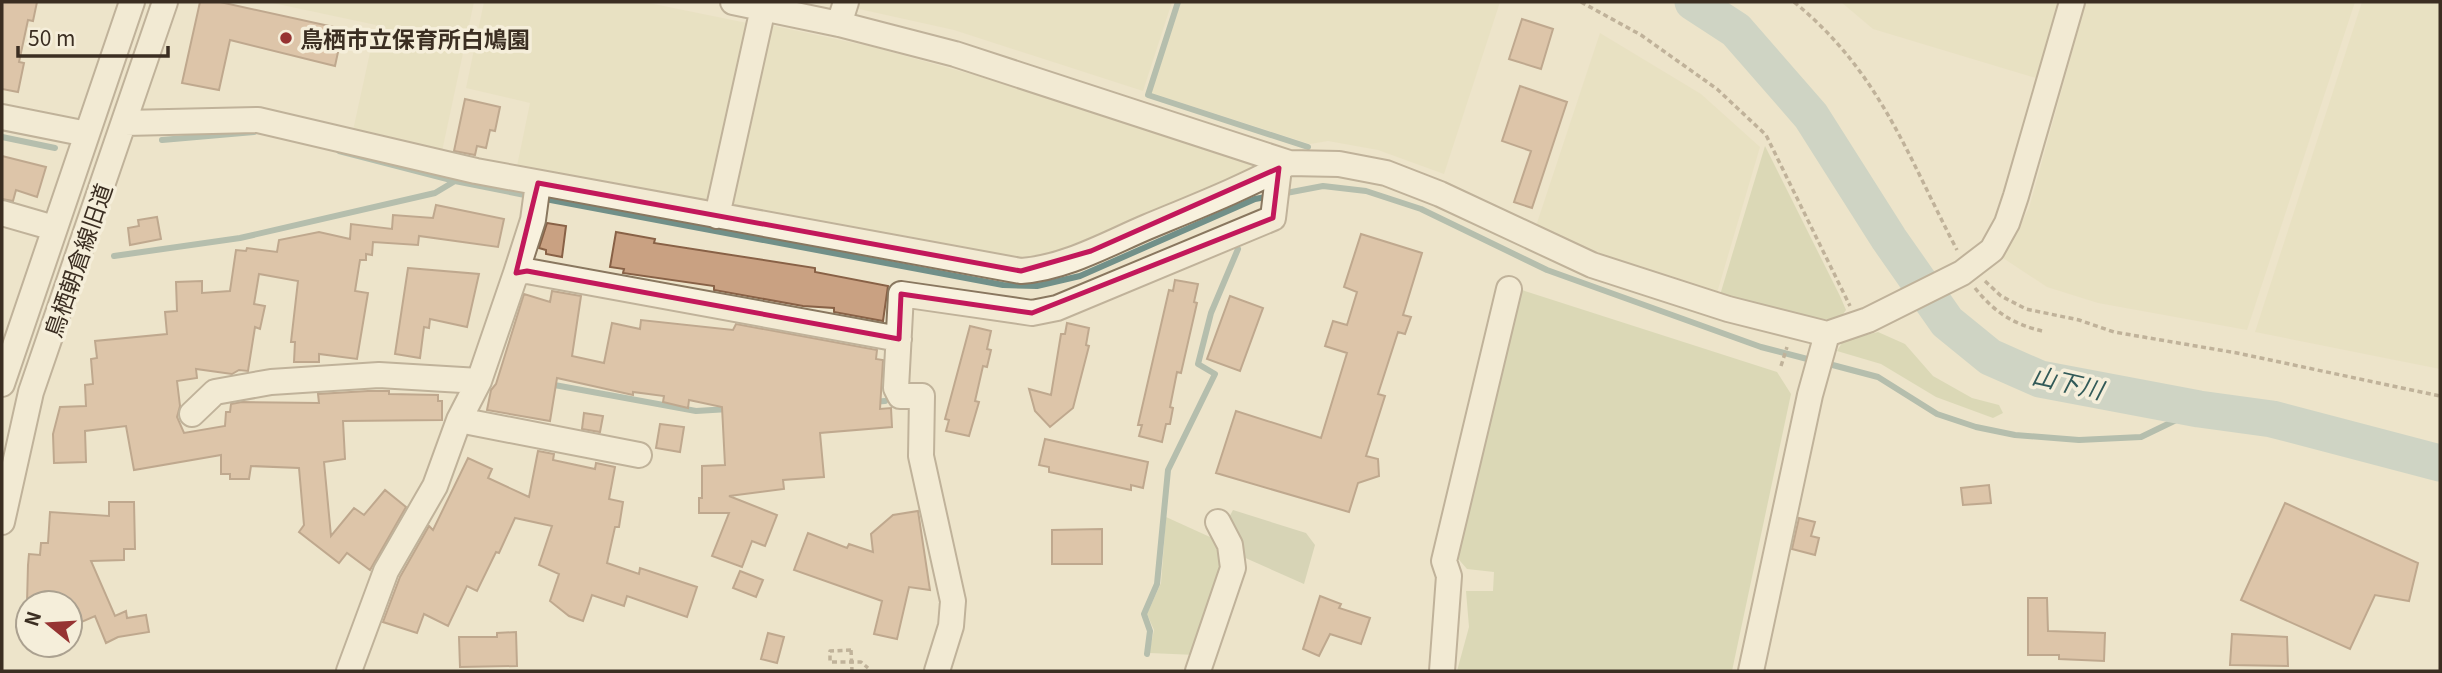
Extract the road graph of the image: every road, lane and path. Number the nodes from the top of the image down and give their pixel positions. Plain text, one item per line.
1 (132, 2) edge
2 (165, 2) edge
3 (733, 2) edge
4 (1581, 2) edge
5 (1794, 2) edge
6 (2072, 2) edge
7 (763, 8) junction
8 (842, 13) edge
9 (2, 117) edge
10 (125, 123) junction
11 (87, 134) junction
12 (1284, 165) junction
13 (538, 183) junction
14 (2, 213) edge
15 (717, 216) junction
16 (54, 228) junction
17 (1967, 269) junction
18 (516, 273) junction
19 (1509, 289) dead end
20 (1863, 322) junction
21 (2042, 331) dead end
22 (1827, 334) junction
23 (899, 340) junction
24 (479, 381) junction
25 (2, 384) edge
26 (2440, 396) edge
27 (192, 414) dead end
28 (459, 420) junction
29 (639, 456) dead end
30 (2, 522) edge
31 (1218, 522) dead end
32 (868, 668) dead end
33 (349, 671) edge
34 (852, 671) edge
35 (937, 671) edge
36 (1198, 671) edge
37 (1442, 671) edge
38 (1751, 671) edge

1 - 11 street, 鳥栖朝倉線旧道
2 - 10 street, 鳥栖朝倉線旧道
3 - 7 street
4 - 20 path
5 - 17 path
6 - 17 street
7 - 8 street
7 - 15 street
8 - 12 street
9 - 11 street
10 - 13 street
10 - 30 street, 鳥栖朝倉線旧道
11 - 16 street, 鳥栖朝倉線旧道
12 - 15 street
12 - 22 street
12 - 23 street
13 - 15 street
13 - 18 street
14 - 16 street
16 - 25 street, 鳥栖朝倉線旧道
17 - 20 street
17 - 21 path
17 - 26 path
18 - 23 street
18 - 24 street
19 - 37 street
20 - 22 street
22 - 38 street
23 - 35 street
24 - 27 street
24 - 28 street
28 - 29 street
28 - 33 street
31 - 36 street
32 - 34 path, bridge

